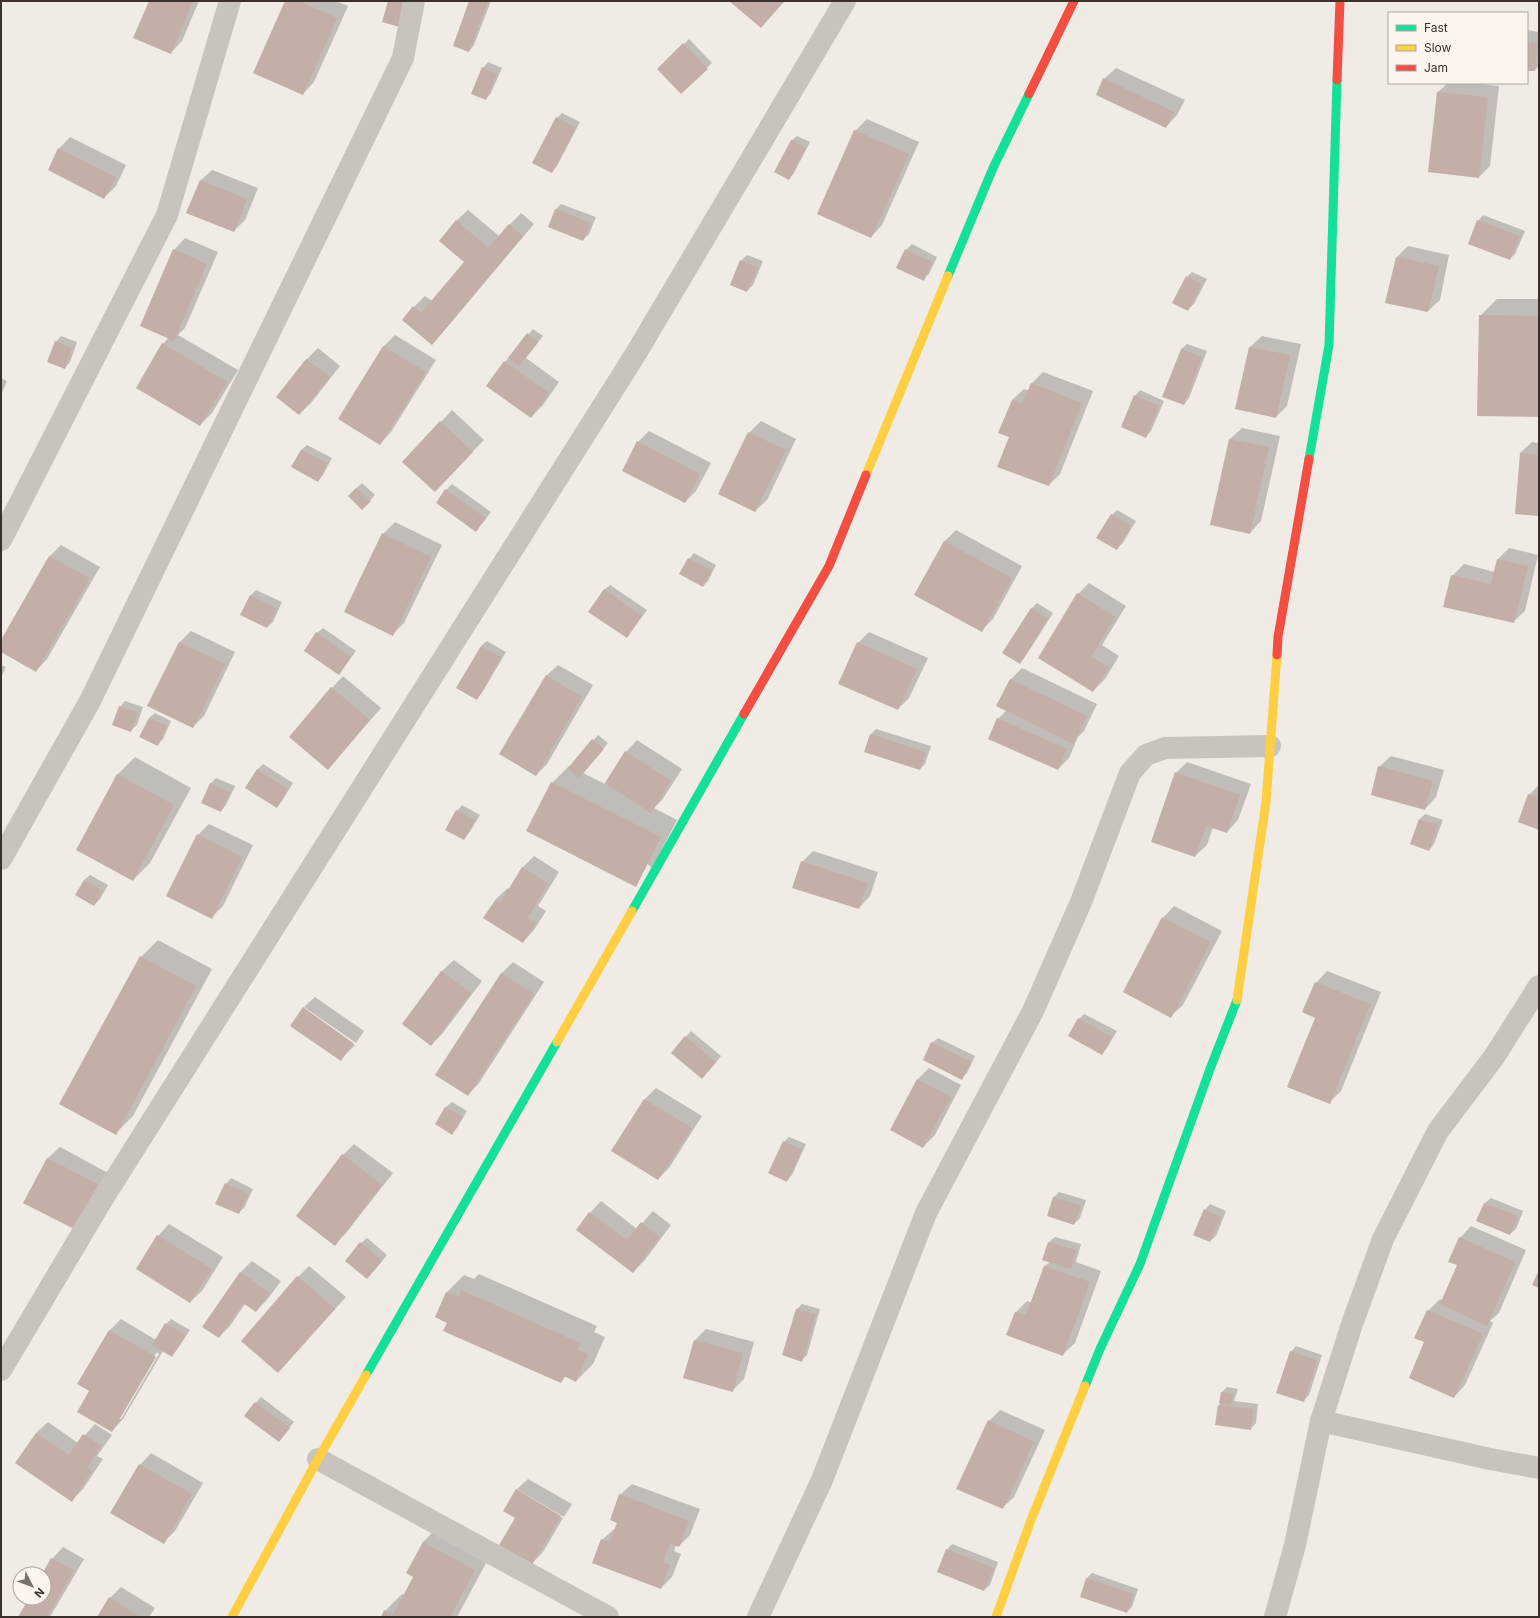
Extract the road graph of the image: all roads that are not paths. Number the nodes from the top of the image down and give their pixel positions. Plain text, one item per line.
1 (230, 1) edge
2 (414, 1) edge
3 (845, 1) edge
4 (1074, 1) edge
5 (1340, 1) edge
6 (1, 540) edge
7 (1270, 746) junction
8 (1, 859) edge
9 (1539, 986) edge
10 (1, 1370) edge
11 (1321, 1421) junction
12 (318, 1459) junction
13 (1539, 1468) edge
14 (232, 1617) edge
15 (608, 1617) edge
16 (758, 1617) edge
17 (996, 1617) edge
18 (1275, 1617) edge

1 - 6 street
2 - 8 street
3 - 10 street
4 - 12 street
5 - 7 street
7 - 16 street
7 - 17 street
9 - 11 street
11 - 13 street
11 - 18 street
12 - 14 street
12 - 15 street

